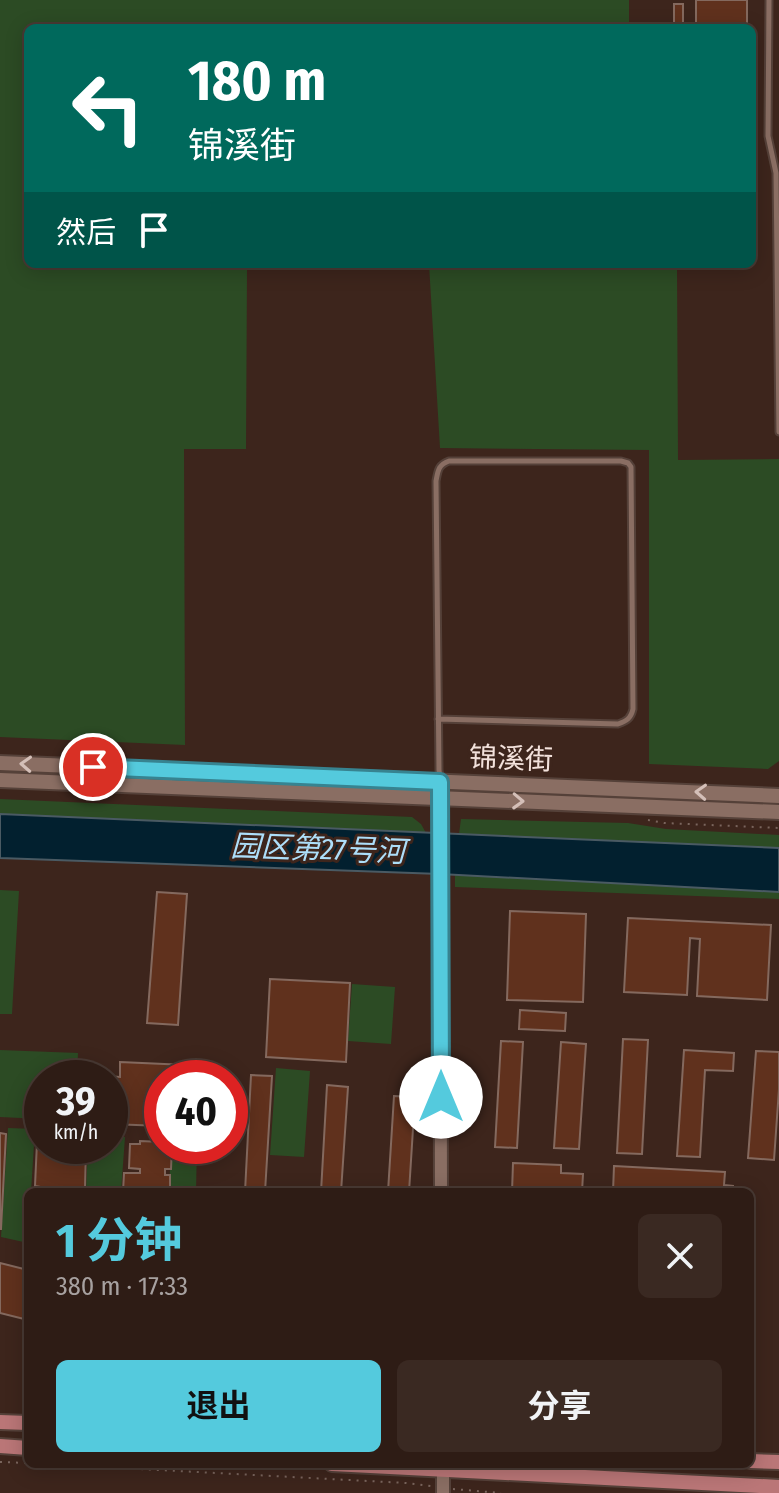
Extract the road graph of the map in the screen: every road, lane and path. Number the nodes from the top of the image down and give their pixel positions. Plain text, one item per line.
1 (769, 0) edge
2 (778, 171) edge
3 (779, 432) edge
4 (438, 719) junction
5 (0, 763) edge
6 (0, 780) edge
7 (440, 782) junction
8 (779, 796) edge
9 (440, 798) junction
10 (779, 812) edge
11 (441, 1188) edge
12 (0, 1422) edge
13 (24, 1423) edge
14 (0, 1446) edge
15 (24, 1448) edge
16 (754, 1461) edge
17 (0, 1462) edge
18 (779, 1462) edge
19 (24, 1463) edge
20 (123, 1468) edge
21 (443, 1468) edge
22 (460, 1468) edge
23 (779, 1487) edge
24 (443, 1491) edge
25 (501, 1493) edge

1 - 2 lane
2 - 3 lane
4 - 4 lane
4 - 7 lane
7 -> 5 main road, 锦溪街
6 - 9 main road, 锦溪街
8 -> 7 main road, 锦溪街
7 - 9 street
9 -> 10 main road, 锦溪街
9 - 11 street
12 - 13 main road
14 - 15 main road
16 - 18 main road
17 - 19 path
20 - 24 path
21 - 24 street
22 - 23 main road
24 - 25 path

